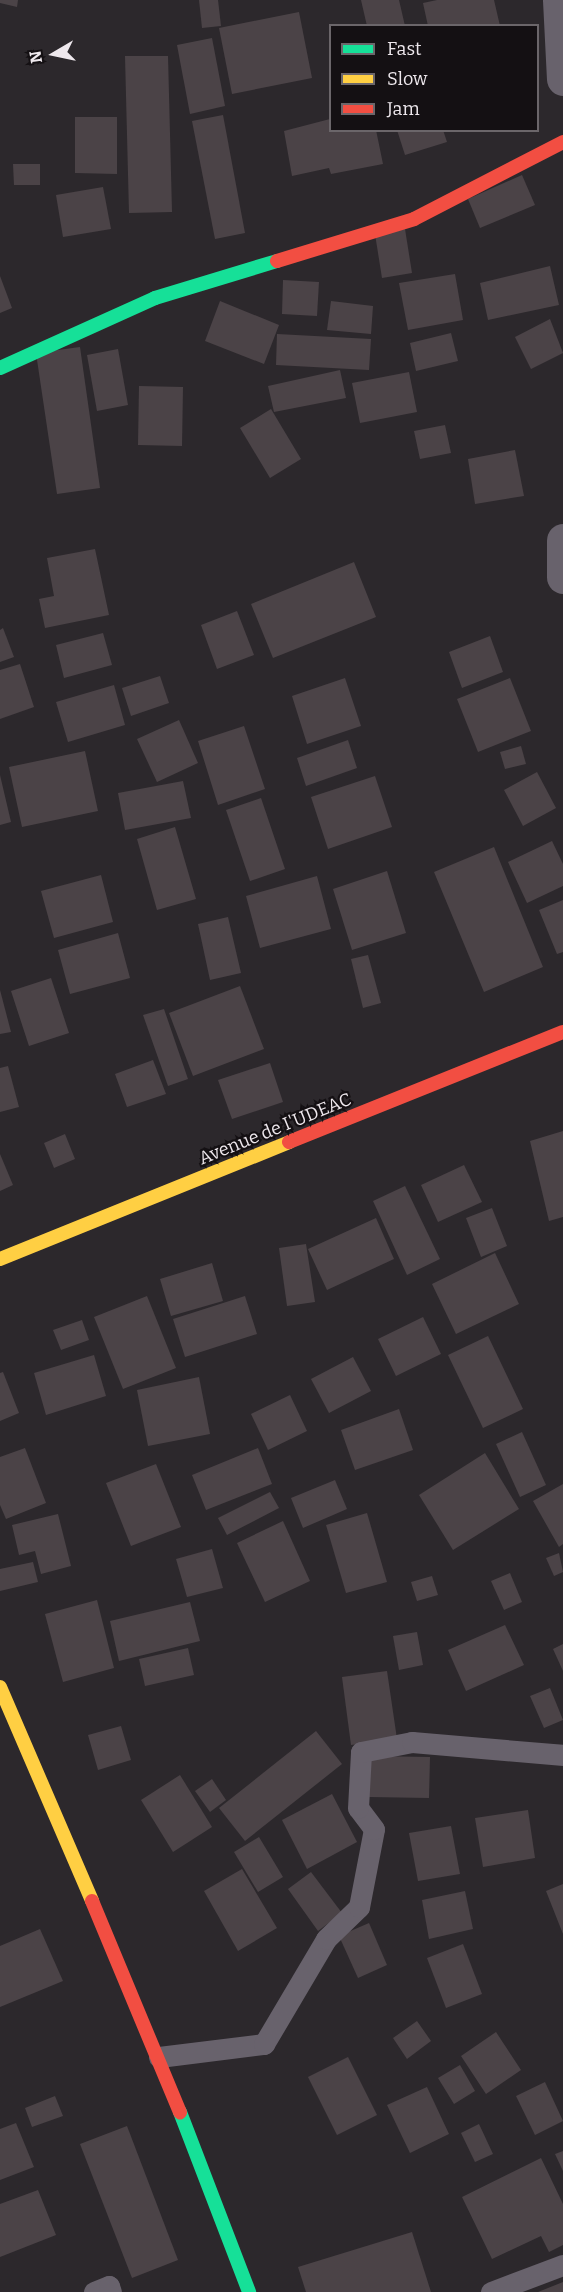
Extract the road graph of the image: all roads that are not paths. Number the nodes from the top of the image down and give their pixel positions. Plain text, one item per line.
1 (559, 0) edge
2 (563, 79) edge
3 (563, 142) edge
4 (0, 368) edge
5 (563, 540) edge
6 (563, 577) edge
7 (563, 1032) edge
8 (0, 1259) edge
9 (0, 1687) edge
10 (563, 1755) edge
11 (159, 2057) junction
12 (563, 2265) edge
13 (94, 2292) edge
14 (111, 2292) edge
15 (249, 2292) edge
16 (491, 2292) edge

1 - 2 street
3 - 4 street
5 - 6 street
7 - 8 street, Avenue de I'UDEAC
9 - 11 street
10 - 11 lane
11 - 15 street
12 - 16 lane
13 - 14 lane

